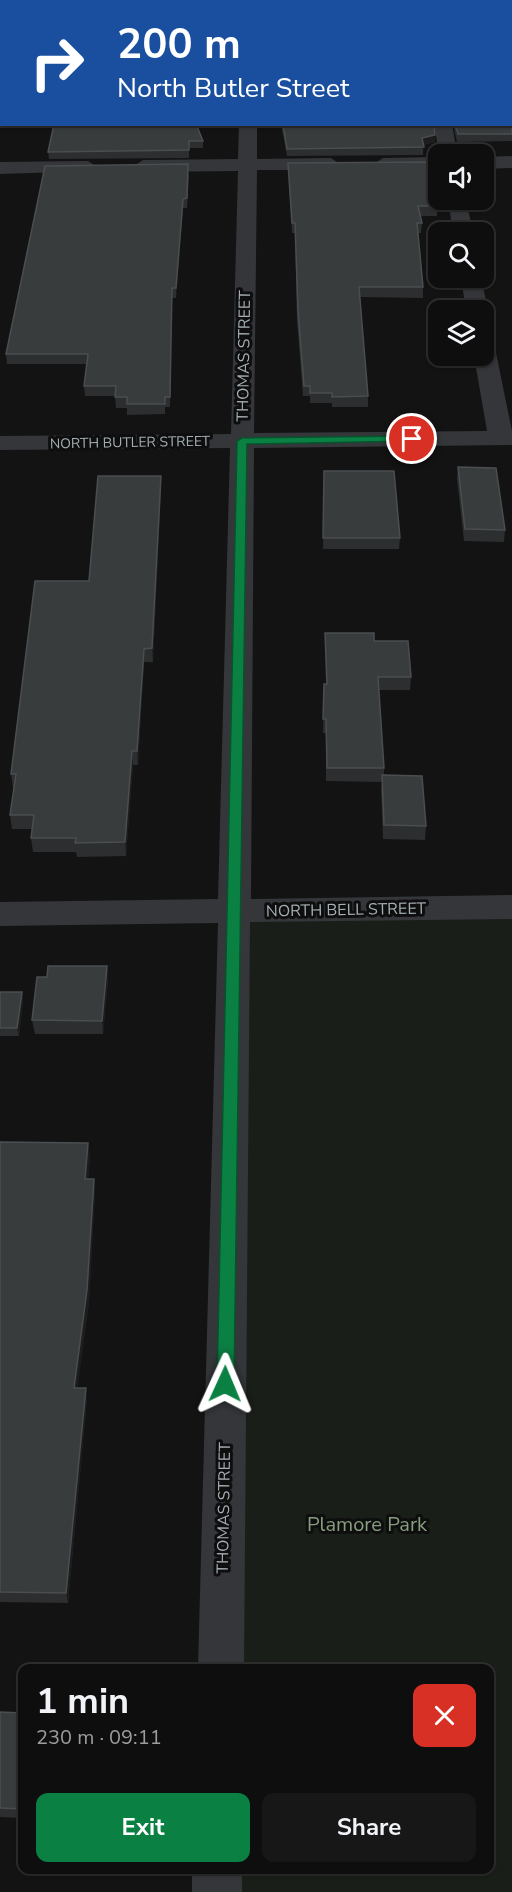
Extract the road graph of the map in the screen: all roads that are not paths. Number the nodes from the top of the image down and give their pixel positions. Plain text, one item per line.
1 (248, 126) edge
2 (442, 126) edge
3 (446, 144) edge
4 (512, 162) edge
5 (428, 163) edge
6 (494, 163) edge
7 (247, 165) junction
8 (129, 166) edge
9 (106, 167) edge
10 (0, 168) edge
11 (489, 366) edge
12 (506, 438) edge
13 (242, 441) junction
14 (0, 443) edge
15 (512, 907) edge
16 (233, 911) junction
17 (0, 914) edge
18 (221, 1664) edge
19 (217, 1874) edge
20 (216, 1892) edge

1 - 7 street, THOMAS STREET
2 - 3 street
4 - 6 street
5 - 7 street
7 - 8 street
7 - 13 street, THOMAS STREET
9 - 10 street
11 - 12 street
12 - 13 street, NORTH BUTLER STREET
13 - 14 street, NORTH BUTLER STREET
13 - 16 street, THOMAS STREET
15 - 16 street, NORTH BELL STREET
16 - 17 street, NORTH BELL STREET
16 - 18 street, THOMAS STREET
19 - 20 street

